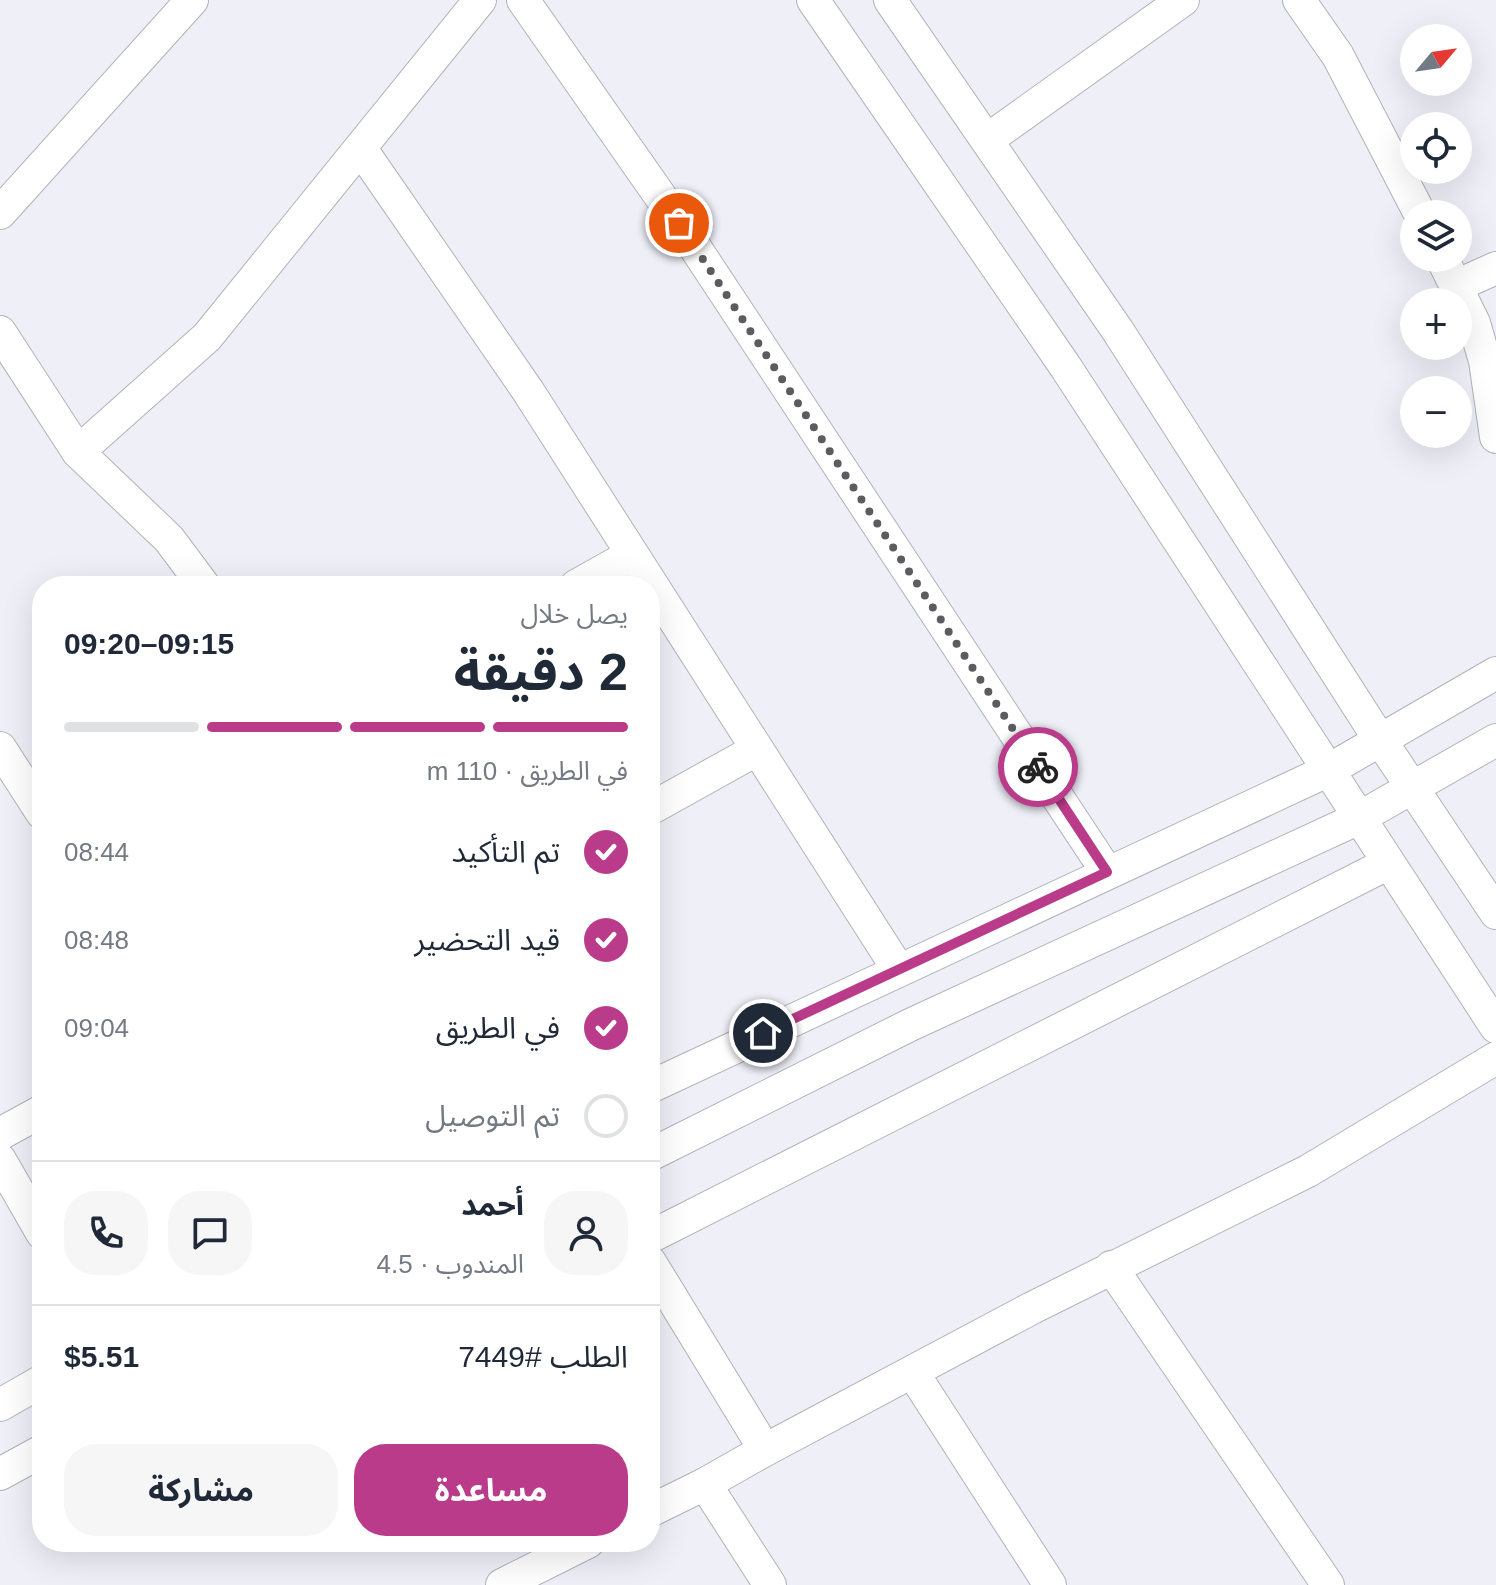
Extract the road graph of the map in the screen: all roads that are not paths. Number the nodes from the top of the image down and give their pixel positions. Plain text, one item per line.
1 (192, 0) edge
2 (480, 0) edge
3 (523, 0) edge
4 (813, 0) edge
5 (890, 0) edge
6 (1183, 0) edge
7 (1299, 0) edge
8 (987, 140) junction
9 (361, 149) junction
10 (1413, 200) edge
11 (0, 213) edge
12 (1496, 268) edge
13 (1472, 270) edge
14 (1449, 272) edge
15 (0, 332) edge
16 (1496, 437) edge
17 (78, 452) junction
18 (631, 555) junction
19 (197, 576) edge
20 (594, 576) edge
21 (644, 576) edge
22 (660, 600) edge
23 (1496, 673) edge
24 (1380, 740) junction
25 (1496, 740) edge
26 (0, 748) edge
27 (756, 750) junction
28 (1327, 771) junction
29 (1413, 788) junction
30 (32, 798) edge
31 (660, 803) edge
32 (1357, 819) junction
33 (1387, 864) junction
34 (1107, 872) junction
35 (1496, 913) edge
36 (898, 969) junction
37 (1496, 1027) edge
38 (1496, 1058) edge
39 (660, 1082) edge
40 (32, 1116) edge
41 (0, 1134) edge
42 (660, 1150) edge
43 (0, 1160) edge
44 (32, 1216) edge
45 (660, 1232) edge
46 (1111, 1267) junction
47 (660, 1278) edge
48 (913, 1373) junction
49 (32, 1387) edge
50 (0, 1405) edge
51 (765, 1450) junction
52 (32, 1456) edge
53 (0, 1474) edge
54 (705, 1484) junction
55 (660, 1506) edge
56 (568, 1552) edge
57 (502, 1585) edge
58 (770, 1585) edge
59 (1050, 1585) edge
60 (1328, 1585) edge

1 - 11 street
2 - 9 street
3 - 34 street
4 - 28 street
5 - 8 street
6 - 8 street
7 - 10 street
8 - 24 street
9 - 17 street
9 - 18 street
12 - 13 street
14 - 16 street
15 - 17 street
17 - 19 street
18 - 20 street
18 - 21 street
22 - 27 street
23 - 24 street
24 - 28 street
24 - 29 street
25 - 29 street
26 - 30 street
27 - 31 street
27 - 36 street
28 - 32 street
28 - 34 street
29 - 32 street
29 - 35 street
32 - 33 street
32 - 42 street
33 - 37 street
33 - 45 street
34 - 36 street
36 - 39 street
38 - 46 street
40 - 41 street
43 - 44 street
46 - 48 street
46 - 60 street
47 - 51 street
48 - 51 street
48 - 59 street
49 - 50 street
51 - 54 street
52 - 53 street
54 - 55 street
54 - 58 street
56 - 57 street

